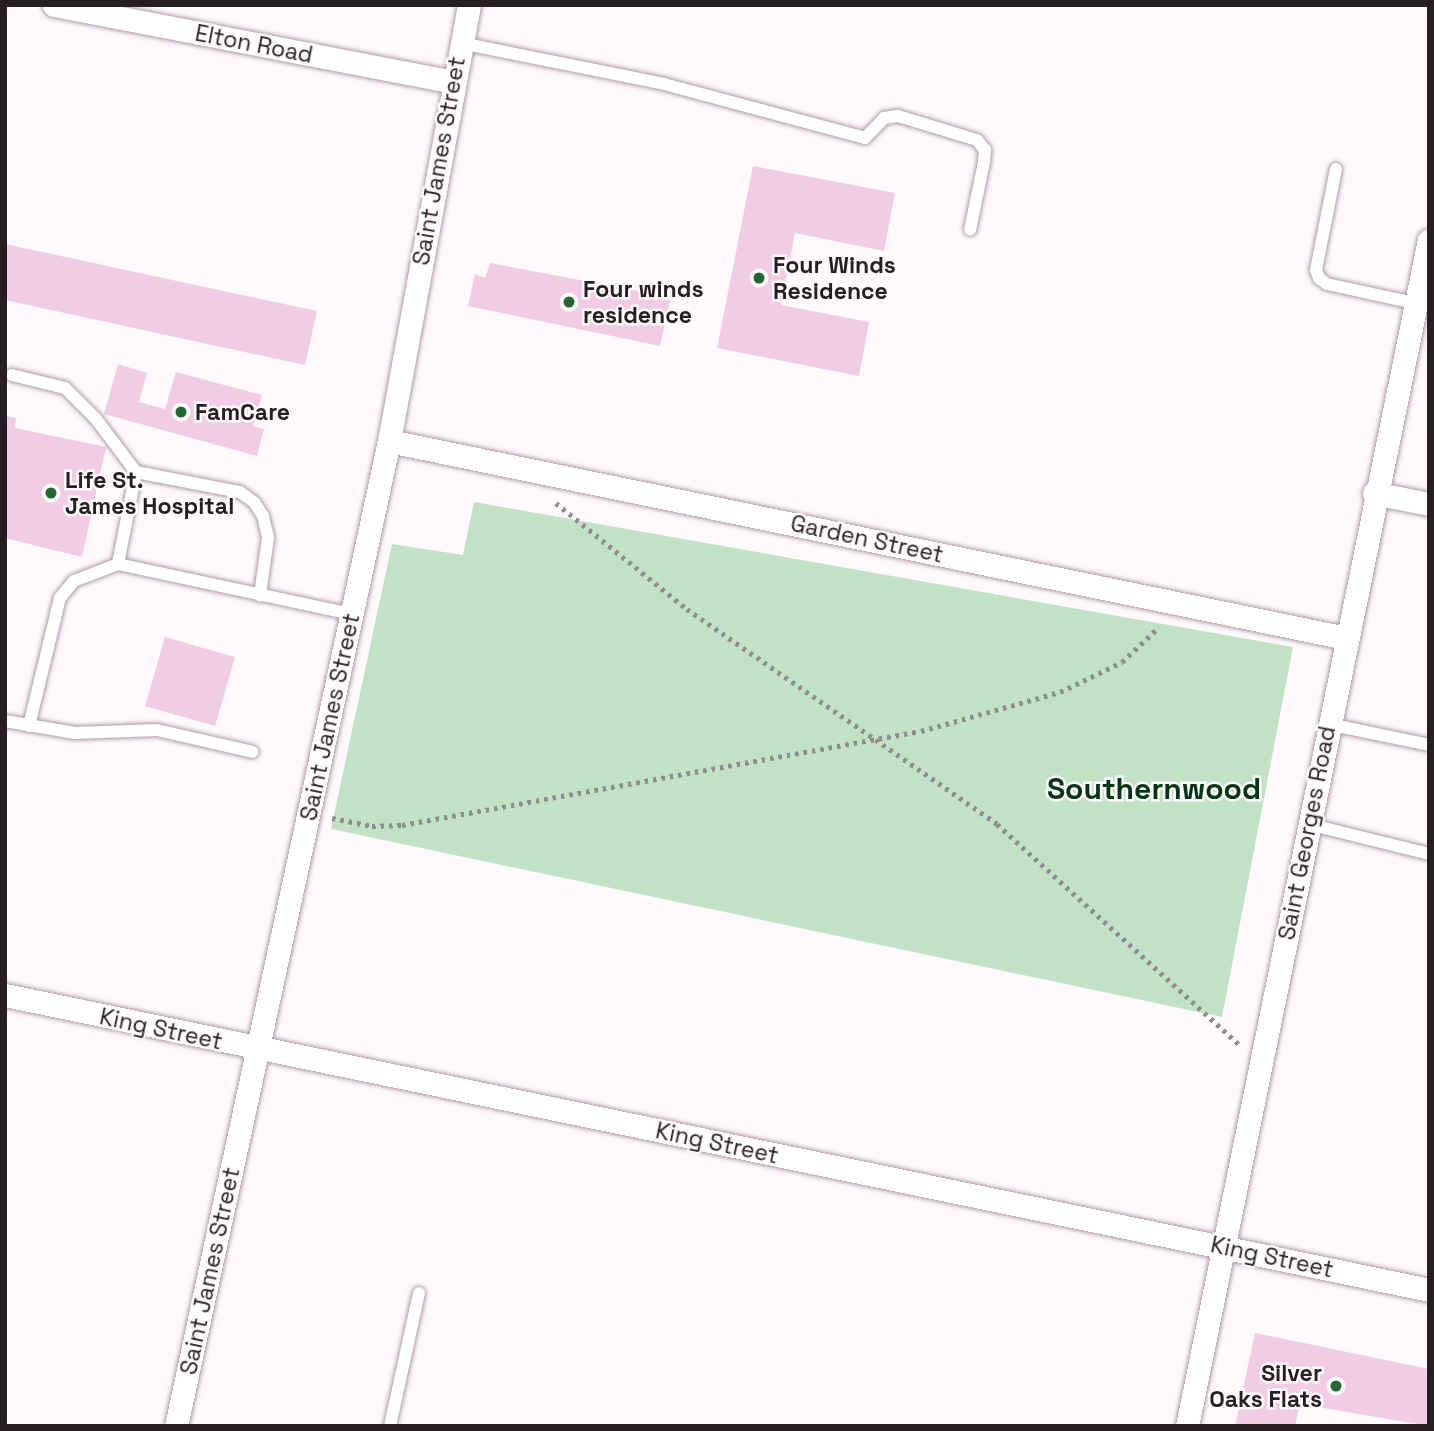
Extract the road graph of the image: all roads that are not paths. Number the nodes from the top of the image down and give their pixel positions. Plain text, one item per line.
1 (54, 5) edge
2 (469, 5) edge
3 (461, 43) junction
4 (453, 82) junction
5 (1336, 169) dead end
6 (970, 230) dead end
7 (1429, 240) edge
8 (1415, 303) junction
9 (12, 375) dead end
10 (389, 441) junction
11 (136, 472) junction
12 (1374, 493) junction
13 (1429, 504) edge
14 (118, 564) junction
15 (260, 595) junction
16 (352, 614) junction
17 (1346, 638) junction
18 (5, 720) edge
19 (1328, 724) junction
20 (29, 726) junction
21 (1429, 745) edge
22 (253, 752) dead end
23 (1308, 824) junction
24 (1429, 854) edge
25 (5, 995) edge
26 (258, 1050) junction
27 (1224, 1247) junction
28 (1429, 1290) edge
29 (419, 1293) dead end
30 (176, 1426) edge
31 (390, 1426) edge
32 (1187, 1426) edge

1 - 4 street, Elton Road
2 - 3 street, Saint James Street
3 - 4 street, Saint James Street
3 - 6 lane
4 - 10 street, Saint James Street
5 - 8 lane
7 - 8 street, Saint Georges Road
8 - 12 street, Saint Georges Road
9 - 11 lane
10 - 16 street, Saint James Street
10 - 17 street, Garden Street
11 - 14 lane
11 - 15 lane
12 - 13 street
12 - 17 street, Saint Georges Road
14 - 15 lane
14 - 20 lane
15 - 16 lane
16 - 26 street, Saint James Street
17 - 19 street, Saint Georges Road
18 - 20 lane
19 - 21 lane
19 - 23 street, Saint Georges Road
20 - 22 lane
23 - 24 lane
23 - 27 street, Saint Georges Road
25 - 26 street, King Street
26 - 27 street, King Street
26 - 30 street, Saint James Street
27 - 28 street, King Street
27 - 32 street, Saint Georges Road
29 - 31 lane

